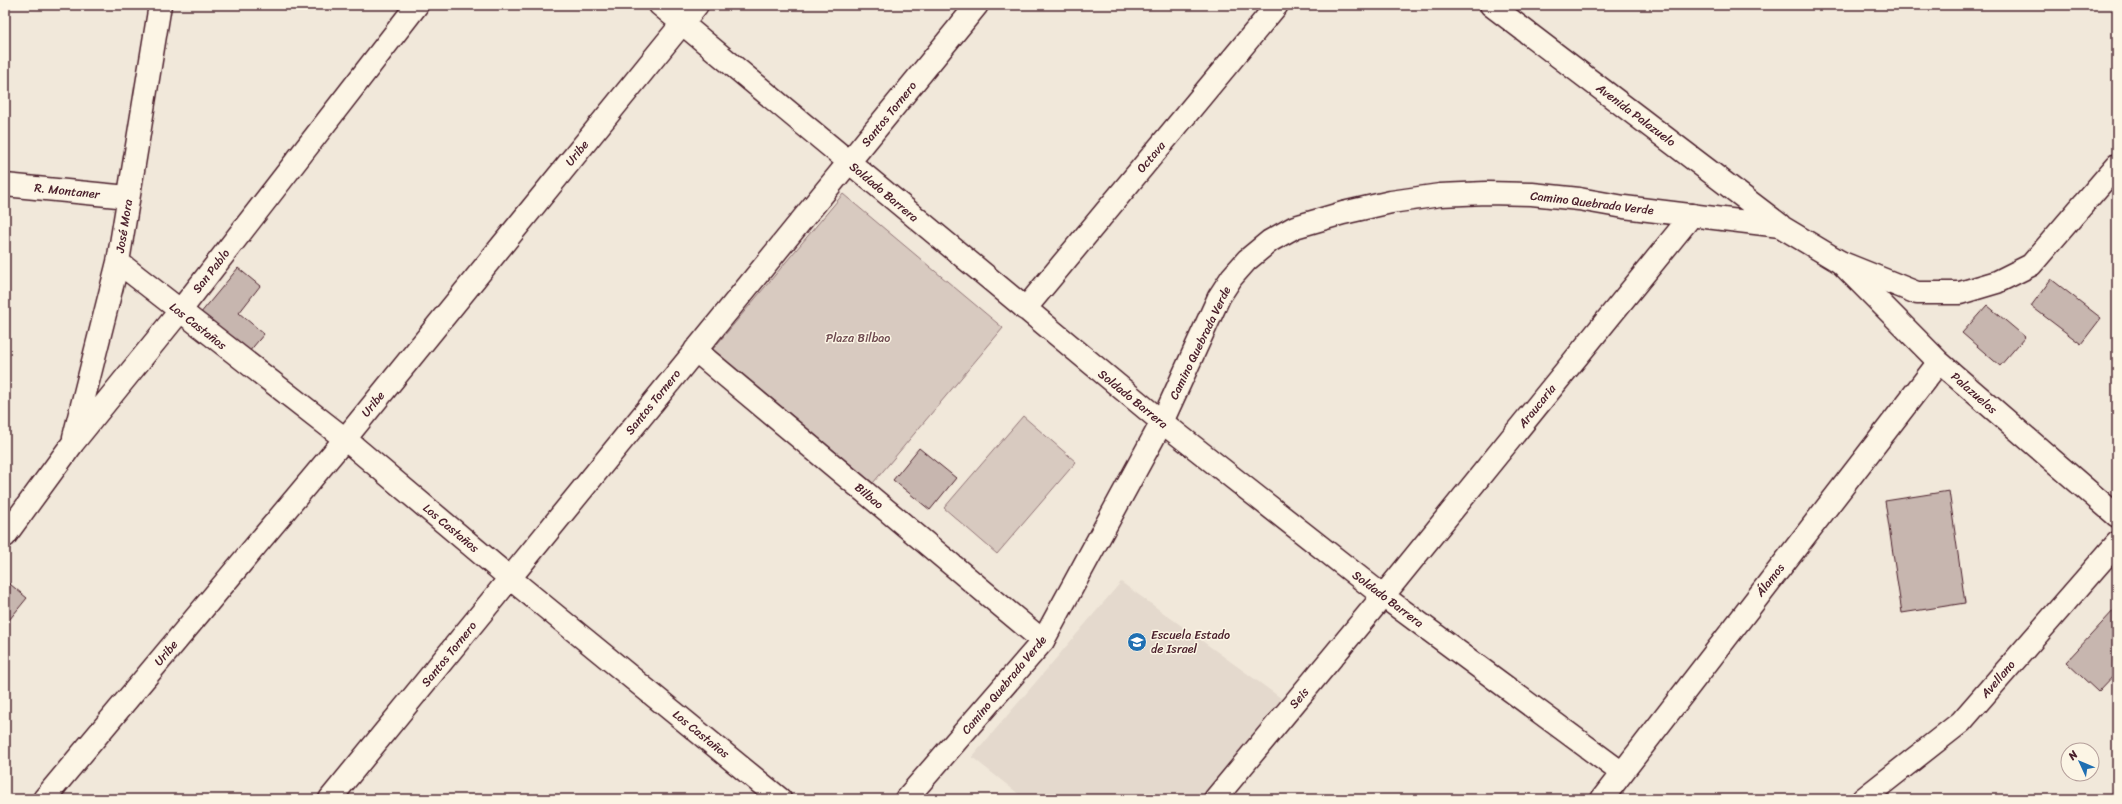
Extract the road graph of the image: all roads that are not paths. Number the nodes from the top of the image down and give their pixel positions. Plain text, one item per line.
1 (160, 5) edge
2 (418, 5) edge
3 (660, 5) edge
4 (697, 5) edge
5 (977, 5) edge
6 (1278, 5) edge
7 (1491, 5) edge
8 (682, 24) junction
9 (849, 164) junction
10 (2117, 165) edge
11 (5, 185) edge
12 (128, 197) junction
13 (1692, 215) junction
14 (1780, 226) junction
15 (118, 262) junction
16 (1840, 262) junction
17 (1025, 309) junction
18 (180, 311) junction
19 (695, 350) junction
20 (1939, 362) junction
21 (1162, 422) junction
22 (345, 439) junction
23 (73, 443) junction
24 (2117, 516) edge
25 (5, 536) edge
26 (2117, 543) edge
27 (511, 579) junction
28 (1383, 596) junction
29 (1043, 641) junction
30 (1622, 773) junction
31 (44, 799) edge
32 (330, 799) edge
33 (780, 799) edge
34 (906, 799) edge
35 (1215, 799) edge
36 (1602, 799) edge
37 (1863, 799) edge

1 - 12 street, José Mora
2 - 18 street, San Pablo
3 - 8 street, Soldado Barrera
4 - 8 street, Uribe
5 - 9 street, Santos Tornero
6 - 17 street, Octava
7 - 14 street, Avenida Palazuelo
8 - 9 street, Soldado Barrera
8 - 22 street, Uribe
9 - 17 street, Soldado Barrera
9 - 19 street, Santos Tornero
10 - 16 street, Camino Quebrada Verde
11 - 12 street, R. Montaner
12 - 15 street, José Mora
13 - 14 street, Camino Quebrada Verde
13 - 21 street, Camino Quebrada Verde
13 - 28 street, Araucaria
14 - 16 street, Camino Quebrada Verde
15 - 18 street, Los Castaños
15 - 23 street, José Mora
16 - 20 street, Palazuelos
17 - 21 street, Soldado Barrera
18 - 22 street, Los Castaños
18 - 23 street, San Pablo
19 - 27 street, Santos Tornero
19 - 29 street, Bilbao
20 - 24 street, Palazuelos
20 - 30 street, Álamos
21 - 28 street, Soldado Barrera
21 - 29 street, Camino Quebrada Verde
22 - 27 street, Los Castaños
22 - 31 street, Uribe
23 - 25 street, San Pablo
26 - 37 street, Avellano
27 - 32 street, Santos Tornero
27 - 33 street, Los Castaños
28 - 30 street, Soldado Barrera
28 - 35 street, Seis
29 - 34 street, Camino Quebrada Verde
30 - 36 street, Álamos

